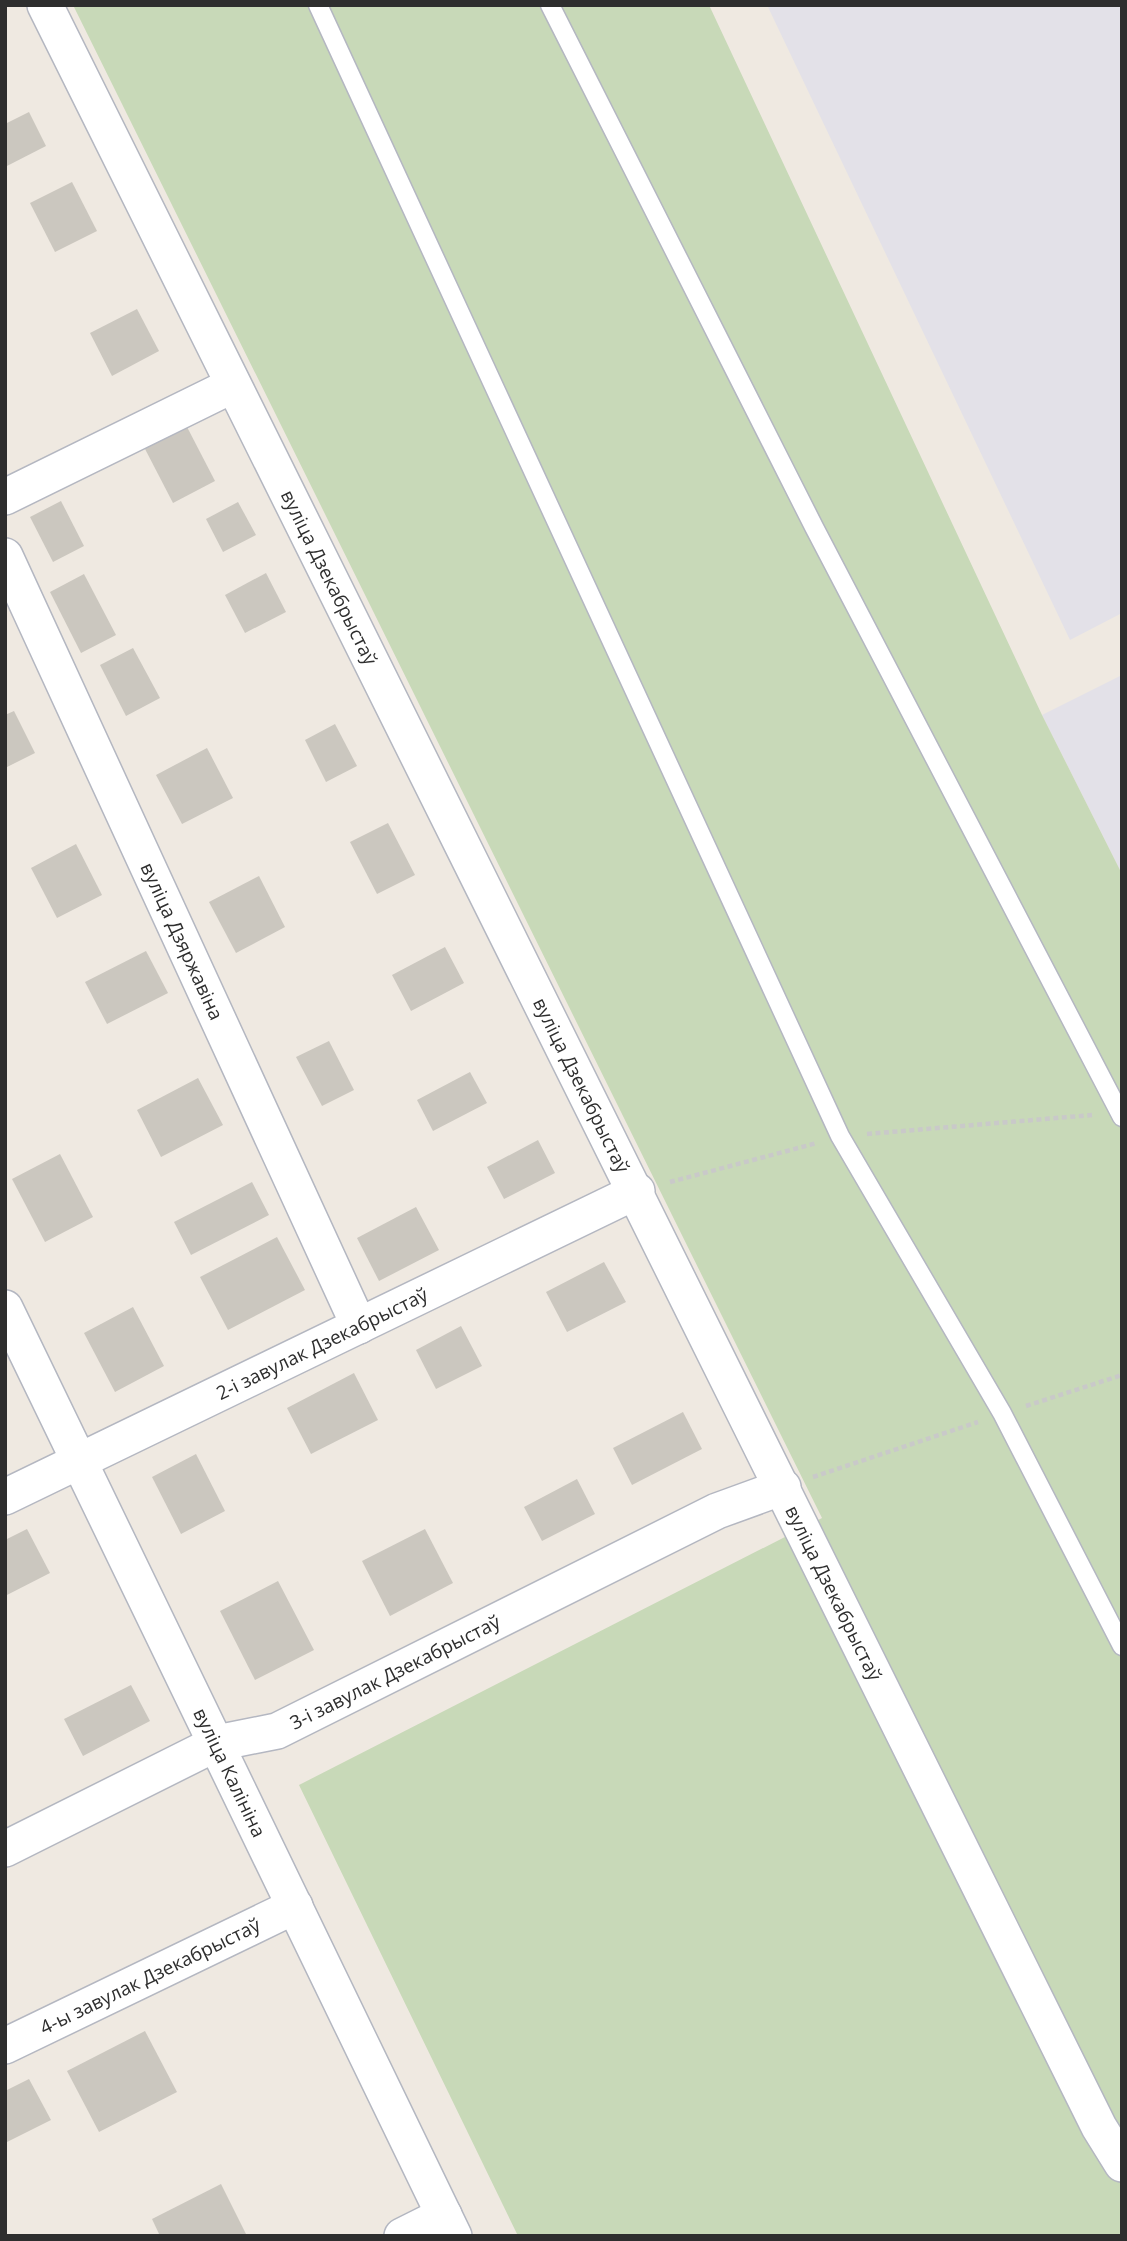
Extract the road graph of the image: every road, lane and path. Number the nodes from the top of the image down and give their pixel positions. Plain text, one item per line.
1 (45, 5) edge
2 (318, 5) edge
3 (550, 5) edge
4 (233, 385) junction
5 (5, 497) edge
6 (5, 556) edge
7 (1122, 1117) edge
8 (637, 1191) junction
9 (5, 1308) edge
10 (359, 1326) junction
11 (1122, 1375) edge
12 (1002, 1413) junction
13 (79, 1458) junction
14 (783, 1487) junction
15 (5, 1497) edge
16 (1122, 1646) edge
17 (217, 1743) junction
18 (5, 1849) edge
19 (295, 1906) junction
20 (5, 2046) edge
21 (1122, 2164) edge
22 (449, 2226) edge
23 (402, 2236) edge

1 - 4 street, вуліца Дзекабрыстаў
2 - 12 lane
3 - 7 lane
4 - 5 street
4 - 8 street, вуліца Дзекабрыстаў
6 - 10 street, вуліца Дзяржавіна
8 - 10 street, 2-і завулак Дзекабрыстаў
8 - 14 street, вуліца Дзекабрыстаў
9 - 13 street, вуліца Калініна
10 - 13 street, 2-і завулак Дзекабрыстаў
11 - 12 path
12 - 14 path
12 - 16 lane
13 - 15 street, 2-і завулак Дзекабрыстаў
13 - 17 street, вуліца Калініна
14 - 17 street, 3-і завулак Дзекабрыстаў
14 - 21 street, вуліца Дзекабрыстаў
17 - 18 street, 3-і завулак Дзекабрыстаў
17 - 19 street, вуліца Калініна
19 - 20 street, 4-ы завулак Дзекабрыстаў
19 - 22 street, вуліца Калініна
22 - 23 street

